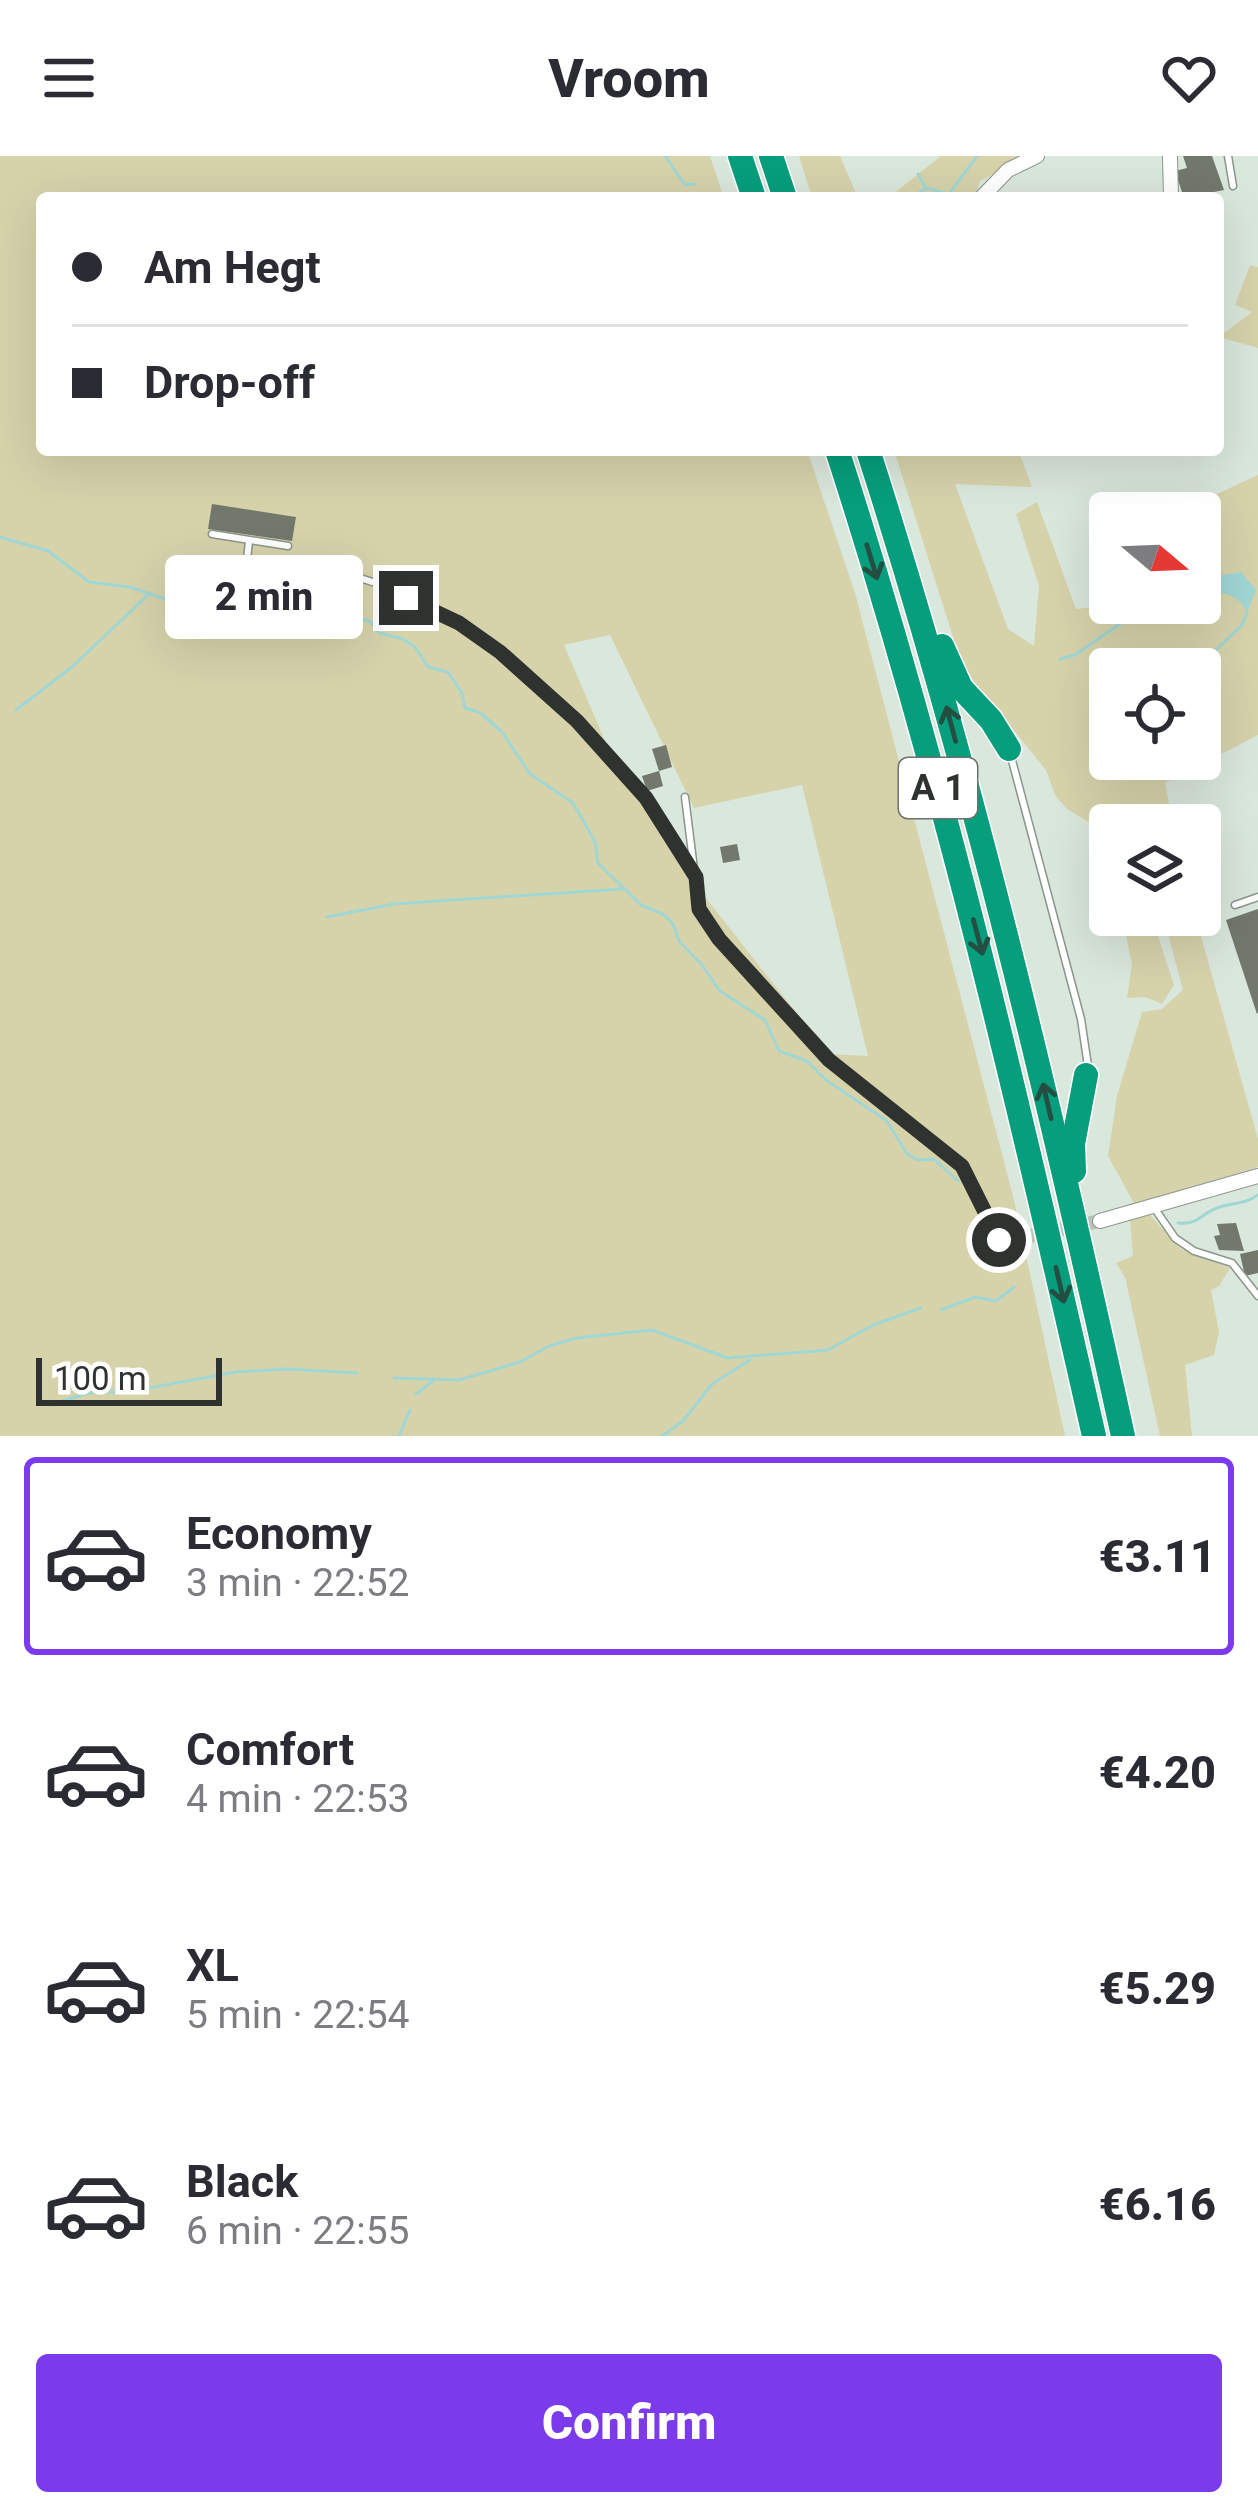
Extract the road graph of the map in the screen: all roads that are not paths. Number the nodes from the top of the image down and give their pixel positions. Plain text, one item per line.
1 (740, 156) edge
2 (771, 156) edge
3 (1037, 156) edge
4 (1170, 156) edge
5 (1228, 156) edge
6 (1233, 186) dead end
7 (752, 192) edge
8 (783, 192) edge
9 (987, 192) edge
10 (1171, 192) edge
11 (839, 456) edge
12 (870, 456) edge
13 (212, 534) dead end
14 (249, 540) junction
15 (288, 546) dead end
16 (906, 567) junction
17 (1009, 749) joint
18 (685, 796) dead end
19 (696, 877) junction
20 (1258, 897) edge
21 (1235, 905) dead end
22 (1086, 1075) joint
23 (1258, 1176) edge
24 (1154, 1207) junction
25 (1075, 1215) junction
26 (1100, 1221) tunnel mouth
27 (1020, 1238) tunnel mouth
28 (999, 1240) joint
29 (1258, 1296) edge
30 (1094, 1436) edge
31 (1123, 1436) edge

1 - 7 highway
2 - 8 highway
3 - 9 street
4 - 10 street
5 - 6 lane
11 -> 30 highway, A 1
12 - 16 highway, A 1
13 - 14 lane
14 - 15 lane
14 - 19 lane
16 - 17 highway
25 -> 16 highway, A 1
17 - 22 lane
18 - 19 lane
19 - 28 lane
20 - 21 lane
22 - 25 highway
23 - 24 street
24 - 26 street
24 - 29 lane
25 - 31 highway, A 1
27 - 28 street

